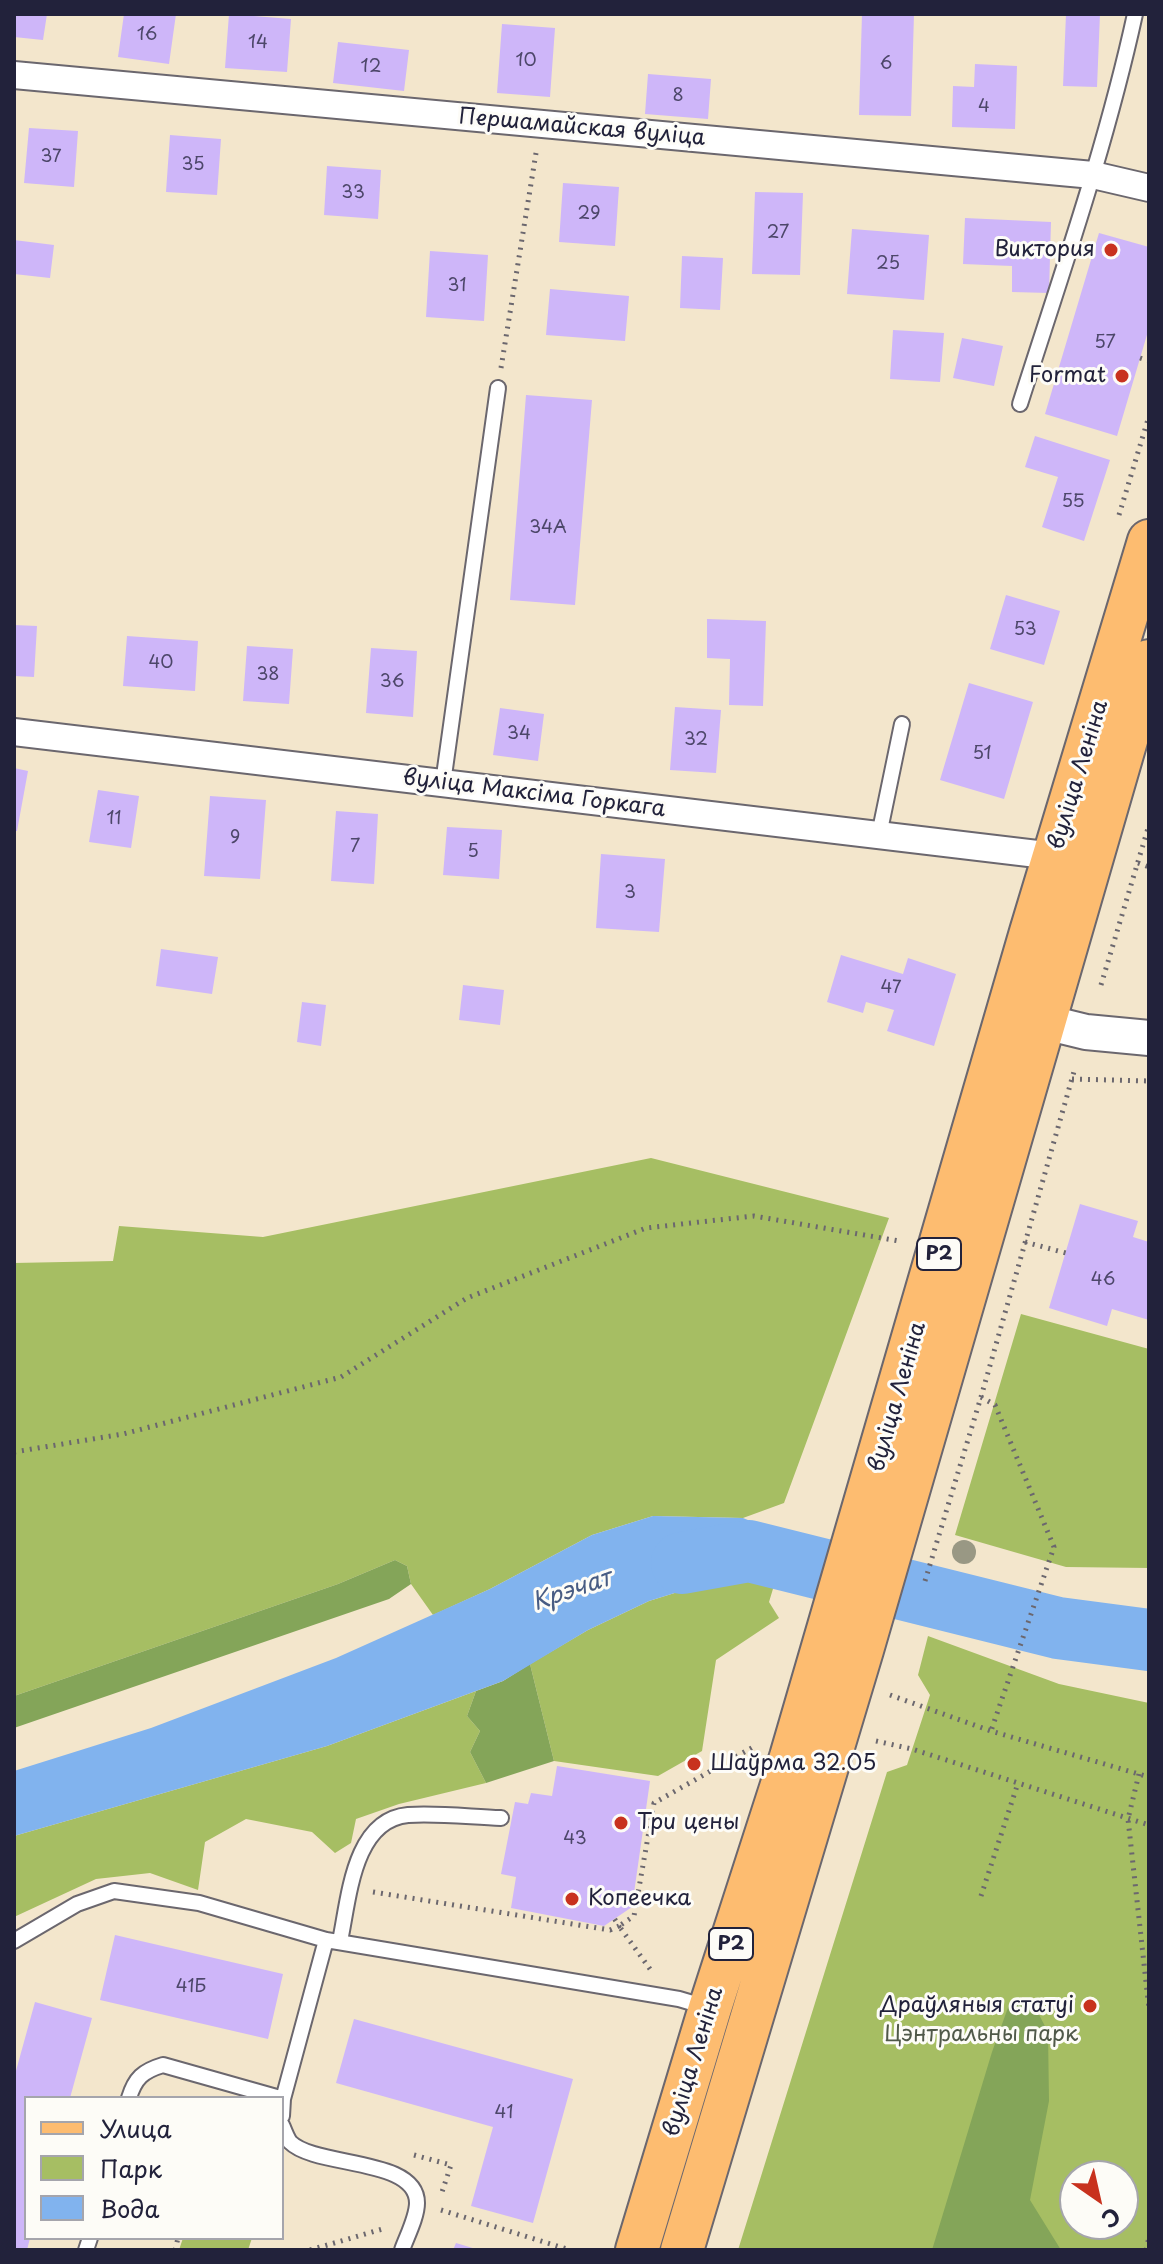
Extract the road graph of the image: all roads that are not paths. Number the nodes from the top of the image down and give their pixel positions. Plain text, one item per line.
1 (1135, 14) edge
2 (14, 75) edge
3 (1093, 175) junction
4 (1149, 188) edge
5 (498, 388) road end
6 (1020, 404) dead end
7 (1149, 541) edge
8 (1149, 661) edge
9 (902, 724) dead end
10 (14, 732) edge
11 (443, 783) junction
12 (879, 835) junction
13 (1072, 861) junction
14 (1028, 1016) junction
15 (1149, 1038) edge
16 (501, 1818) dead end
17 (14, 1941) edge
18 (333, 1941) junction
19 (731, 2013) junction
20 (130, 2096) edge
21 (275, 2096) edge
22 (283, 2096) edge
23 (284, 2129) edge
24 (402, 2250) edge
25 (637, 2250) edge
26 (682, 2250) edge

1 - 3 lane
2 - 3 street, Першамайская вуліца
3 - 4 street, Першамайская вуліца
3 - 6 lane
5 - 11 lane
7 - 13 main road, вуліца Леніна / Р2
8 - 13 main road, вуліца Леніна / Р2
9 - 12 lane
10 - 11 street, вуліца Максіма Горкага
11 - 12 street, вуліца Максіма Горкага
12 - 13 street, вуліца Максіма Горкага
13 - 14 main road, вуліца Леніна / Р2
14 - 15 street
14 - 19 main road, вуліца Леніна / Р2
16 - 18 lane
17 - 18 lane
18 - 19 lane
18 - 22 lane
19 - 25 main road, вуліца Леніна / Р2
19 - 26 main road, вуліца Леніна / Р2
20 - 21 lane
23 - 24 lane

